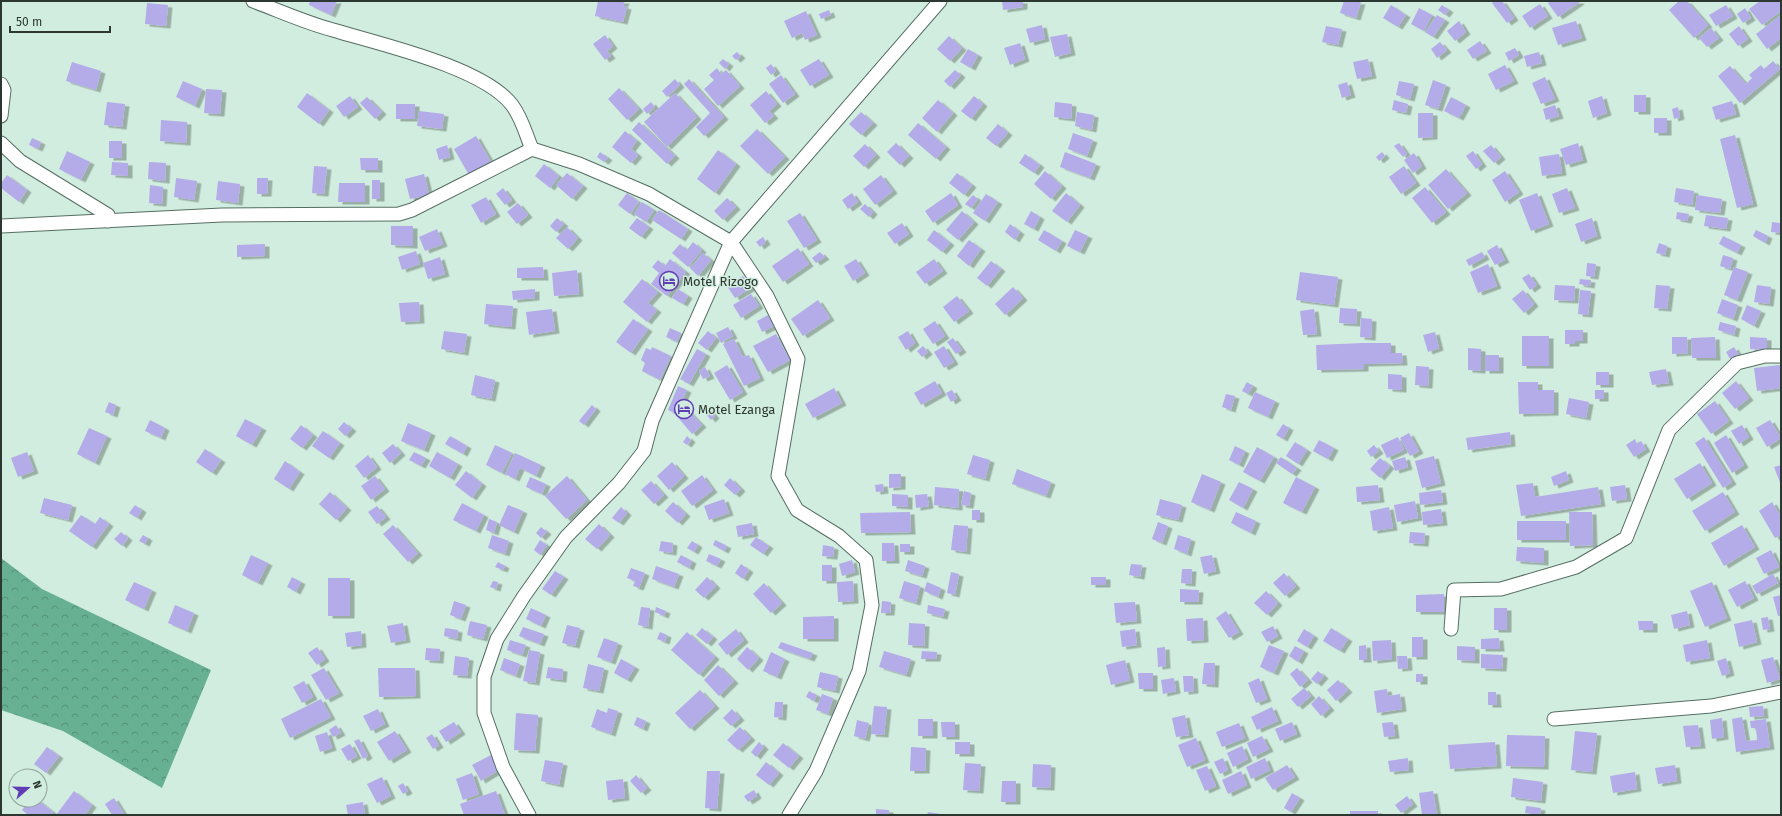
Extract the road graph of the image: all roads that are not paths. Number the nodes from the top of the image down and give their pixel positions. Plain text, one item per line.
1 (253, 1) edge
2 (940, 1) edge
3 (1, 84) edge
4 (1, 116) edge
5 (1, 143) edge
6 (532, 149) junction
7 (108, 221) junction
8 (1, 226) edge
9 (731, 242) junction
10 (1781, 356) edge
11 (1451, 629) dead end
12 (1781, 692) edge
13 (1554, 719) dead end
14 (529, 815) edge
15 (789, 815) edge

1 - 6 street
2 - 9 street
3 - 4 street
5 - 7 street
6 - 7 street
6 - 9 street
7 - 8 street
9 - 14 street
9 - 15 street
10 - 11 street
12 - 13 street

